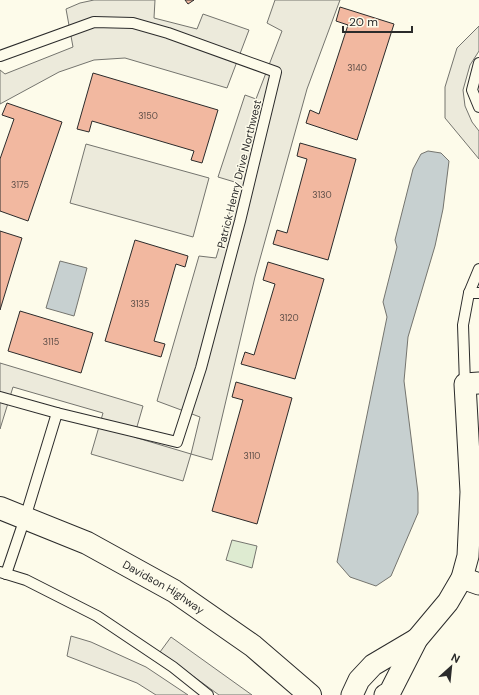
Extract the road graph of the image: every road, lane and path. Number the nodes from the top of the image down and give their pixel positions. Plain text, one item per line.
1 (0, 56) edge
2 (479, 63) edge
3 (479, 107) edge
4 (479, 269) edge
5 (474, 293) edge
6 (472, 384) edge
7 (0, 397) edge
8 (57, 413) junction
9 (0, 508) edge
10 (25, 518) junction
11 (3, 573) edge
12 (470, 581) edge
13 (417, 639) junction
14 (208, 695) edge
15 (310, 695) edge
16 (352, 695) edge
17 (385, 695) edge

1 - 8 lane, Patrick Henry Drive Northwest
2 - 3 lane
4 - 5 lane
5 - 6 lane
6 - 12 street
7 - 8 lane, Patrick Henry Drive Northwest
8 - 10 lane
9 - 10 main road, Davidson Highway
10 - 11 lane
10 - 15 main road, Davidson Highway
11 - 14 lane
12 - 13 street
13 - 16 street
13 - 17 street

